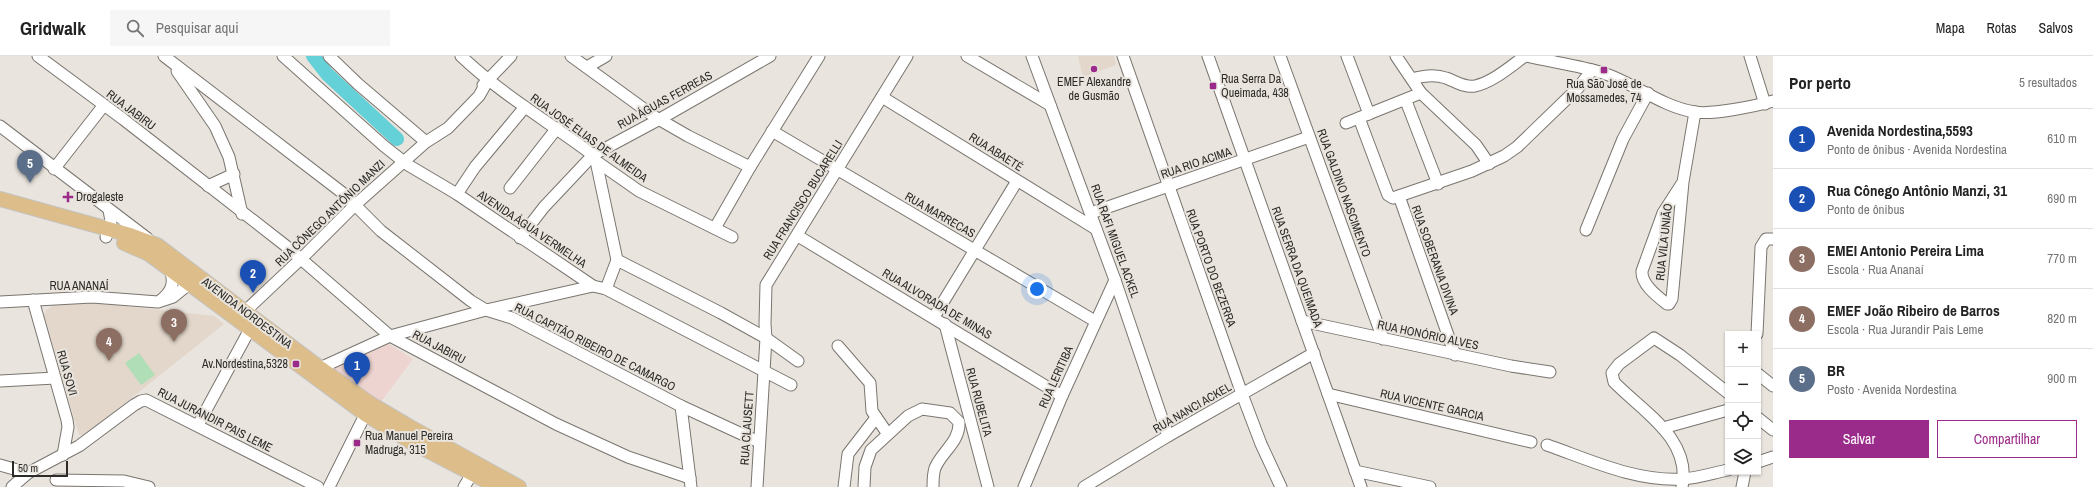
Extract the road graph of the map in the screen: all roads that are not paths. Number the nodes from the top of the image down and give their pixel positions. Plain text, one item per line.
1 (38, 56) edge
2 (282, 56) edge
3 (329, 56) edge
4 (461, 56) edge
5 (511, 56) edge
6 (571, 56) edge
7 (606, 56) edge
8 (769, 56) edge
9 (819, 56) edge
10 (907, 56) edge
11 (967, 56) edge
12 (1032, 56) edge
13 (1123, 56) edge
14 (1208, 56) edge
15 (1280, 56) edge
16 (1347, 56) edge
17 (1396, 56) edge
18 (1526, 56) edge
19 (1750, 56) edge
20 (168, 59) edge
21 (587, 67) junction
22 (1592, 70) junction
23 (1412, 79) junction
24 (488, 80) junction
25 (1422, 93) junction
26 (1648, 93) junction
27 (882, 97) junction
28 (1406, 101) junction
29 (1769, 103) edge
30 (104, 105) junction
31 (1050, 105) junction
32 (525, 107) junction
33 (1695, 112) junction
34 (1364, 116) junction
35 (660, 119) junction
36 (1346, 123) dead end
37 (0, 126) edge
38 (557, 128) junction
39 (772, 130) junction
40 (1309, 136) junction
41 (426, 142) junction
42 (594, 158) junction
43 (1244, 160) junction
44 (404, 162) junction
45 (1490, 164) junction
46 (750, 167) junction
47 (54, 168) junction
48 (837, 170) junction
49 (234, 174) junction
50 (1017, 180) junction
51 (1683, 182) junction
52 (1438, 184) junction
53 (208, 186) junction
54 (1168, 186) junction
55 (510, 188) dead end
56 (457, 194) junction
57 (1399, 196) junction
58 (0, 199) edge
59 (354, 205) junction
60 (0, 208) edge
61 (109, 210) junction
62 (1091, 213) junction
63 (242, 214) junction
64 (715, 228) junction
65 (1096, 229) junction
66 (1586, 230) dead end
67 (107, 233) junction
68 (798, 236) junction
69 (732, 237) dead end
70 (520, 238) junction
71 (1773, 239) edge
72 (157, 245) junction
73 (975, 250) junction
74 (301, 259) junction
75 (616, 260) junction
76 (171, 271) junction
77 (1115, 280) junction
78 (189, 284) junction
79 (593, 286) junction
80 (606, 289) junction
81 (33, 300) junction
82 (0, 302) edge
83 (158, 302) junction
84 (486, 310) junction
85 (240, 315) junction
86 (934, 317) junction
87 (1095, 321) junction
88 (1302, 321) junction
89 (945, 324) junction
90 (250, 329) junction
91 (1757, 331) edge
92 (390, 336) junction
93 (766, 338) junction
94 (1383, 339) junction
95 (838, 346) dead end
96 (1314, 353) junction
97 (1455, 355) junction
98 (798, 361) dead end
99 (764, 370) junction
100 (1550, 372) dead end
101 (317, 373) junction
102 (1761, 376) edge
103 (55, 378) junction
104 (0, 381) edge
105 (791, 385) dead end
106 (1773, 386) edge
107 (1725, 391) edge
108 (1242, 394) junction
109 (1328, 394) junction
110 (1062, 396) junction
111 (682, 406) junction
112 (368, 408) junction
113 (1725, 411) edge
114 (875, 419) junction
115 (1761, 420) edge
116 (198, 425) junction
117 (1663, 428) junction
118 (1773, 430) edge
119 (887, 433) junction
120 (1168, 436) junction
121 (759, 442) junction
122 (1531, 442) dead end
123 (1547, 444) dead end
124 (63, 455) junction
125 (1772, 459) edge
126 (1761, 461) edge
127 (0, 465) edge
128 (39, 467) junction
129 (474, 469) junction
130 (1355, 471) junction
131 (1725, 471) edge
132 (28, 473) junction
133 (1744, 475) edge
134 (58, 483) edge
135 (690, 483) edge
136 (1683, 483) edge
137 (12, 487) edge
138 (149, 487) edge
139 (318, 487) edge
140 (329, 487) edge
141 (464, 487) edge
142 (498, 487) edge
143 (519, 487) edge
144 (757, 487) edge
145 (844, 487) edge
146 (864, 487) edge
147 (933, 487) edge
148 (988, 487) edge
149 (1024, 487) edge
150 (1084, 487) edge
151 (1281, 487) edge
152 (1361, 487) edge
153 (1430, 487) edge
154 (1742, 487) edge

1 - 30 street, RUA JABIRU
2 - 44 street, AVENIDA ÁGUA VERMELHA
3 - 41 street
4 - 24 street, RUA JOSÉ ELIAS DE ALMEIDA
5 - 24 street, RUA CÔNEGO ANTÔNIO MANZI
6 - 21 street
7 - 21 street
8 - 35 street, RUA ÁGUAS FERREAS
9 - 39 street
10 - 27 street, RUA FRANCISCO BUCARELLI
11 - 31 street
12 - 31 street, RUA RAFI MIGUEL ACKEL
13 - 54 street, RUA PORTO DO BEZERRA
14 - 43 street, RUA SERRA DA QUEIMADA
15 - 40 street, RUA GALDINO NASCIMENTO
16 - 34 street
17 - 23 street
18 - 22 street
18 - 23 street
19 - 29 street
20 - 49 street
20 - 59 street, RUA CAPITÃO RIBEIRO DE CAMARGO
21 - 35 street
22 - 26 street
22 - 45 street
23 - 25 street
24 - 32 street, RUA JOSÉ ELIAS DE ALMEIDA
24 - 41 street, RUA CÔNEGO ANTÔNIO MANZI
25 - 28 street
25 - 45 street
26 - 33 street
26 - 66 street
27 - 48 street, RUA FRANCISCO BUCARELLI
27 - 50 street, RUA ABAETÉ
28 - 34 street
28 - 52 street
29 - 33 street
30 - 47 street
30 - 53 street, RUA JABIRU
31 - 62 street, RUA RAFI MIGUEL ACKEL
32 - 38 street, RUA JOSÉ ELIAS DE ALMEIDA
32 - 56 street
33 - 51 street, RUA VILA UNIÃO
34 - 36 street
34 - 57 street
35 - 42 street, RUA ÁGUAS FERREAS
35 - 46 street
37 - 47 street
38 - 42 street, RUA JOSÉ ELIAS DE ALMEIDA
38 - 55 street
39 - 46 street
39 - 48 street, RUA MARRECAS
40 - 43 street, RUA RIO ACIMA
40 - 94 street, RUA GALDINO NASCIMENTO
41 - 44 street, RUA CÔNEGO ANTÔNIO MANZI
42 - 64 street, RUA JOSÉ ELIAS DE ALMEIDA
42 - 70 street, RUA ÁGUAS FERREAS
42 - 75 street
43 - 54 street, RUA RIO ACIMA
43 - 88 street, RUA SERRA DA QUEIMADA
44 - 56 street, AVENIDA ÁGUA VERMELHA
44 - 59 street, RUA CÔNEGO ANTÔNIO MANZI
45 - 52 street
46 - 64 street
47 - 61 street
48 - 68 street, RUA FRANCISCO BUCARELLI
48 - 73 street, RUA MARRECAS
49 - 53 street
49 - 63 street
50 - 65 street, RUA ABAETÉ
50 - 73 street
51 - 51 street, RUA VILA UNIÃO
52 - 57 street
53 - 63 street, RUA JABIRU
54 - 62 street, RUA RIO ACIMA
54 - 108 street, RUA PORTO DO BEZERRA
56 - 70 street, AVENIDA ÁGUA VERMELHA
57 - 97 street, RUA SOBERANIA DIVINA
58 - 67 main road, AVENIDA NORDESTINA
59 - 74 street, RUA CÔNEGO ANTÔNIO MANZI
59 - 84 street, RUA CAPITÃO RIBEIRO DE CAMARGO
60 - 67 main road, AVENIDA NORDESTINA
61 - 67 street
61 - 72 street
62 - 65 street, RUA RAFI MIGUEL ACKEL
63 - 74 street, RUA JABIRU
64 - 69 street, RUA JOSÉ ELIAS DE ALMEIDA
65 - 77 street, RUA RAFI MIGUEL ACKEL
67 - 72 main road, AVENIDA NORDESTINA
67 - 76 main road, AVENIDA NORDESTINA
68 - 86 street, RUA ALVORADA DE MINAS
68 - 93 street, RUA FRANCISCO BUCARELLI
70 - 79 street, AVENIDA ÁGUA VERMELHA
71 - 91 street
72 - 85 main road, AVENIDA NORDESTINA
73 - 86 street
73 - 87 street, RUA MARRECAS
74 - 85 street, RUA CÔNEGO ANTÔNIO MANZI
74 - 92 street, RUA JABIRU
75 - 80 street
75 - 93 street
76 - 78 main road, AVENIDA NORDESTINA
76 - 83 street
77 - 87 street, RUA LERITIBA
77 - 120 street, RUA RAFI MIGUEL ACKEL
78 - 83 street, RUA ANANAÍ
78 - 85 main road, AVENIDA NORDESTINA
79 - 80 street, AVENIDA ÁGUA VERMELHA
79 - 84 street
80 - 99 street, AVENIDA ÁGUA VERMELHA
81 - 82 street, RUA ANANAÍ
81 - 83 street, RUA ANANAÍ
81 - 103 street, RUA SOVI
84 - 92 street
84 - 111 street, RUA CAPITÃO RIBEIRO DE CAMARGO
85 - 90 main road, AVENIDA NORDESTINA
85 - 101 main road, AVENIDA NORDESTINA
86 - 89 street, RUA ALVORADA DE MINAS
87 - 110 street, RUA LERITIBA
88 - 94 street, RUA HONÓRIO ALVES
88 - 96 street, RUA SERRA DA QUEIMADA
89 - 110 street, RUA ALVORADA DE MINAS
89 - 148 street, RUA RUBELITA
90 - 101 main road, AVENIDA NORDESTINA
90 - 116 street
92 - 101 street
92 - 135 street, RUA JABIRU
93 - 98 street
93 - 99 street, RUA FRANCISCO BUCARELLI
94 - 97 street, RUA HONÓRIO ALVES
95 - 114 street
96 - 108 street, RUA NANCI ACKEL
96 - 109 street, RUA SERRA DA QUEIMADA
97 - 100 street, RUA HONÓRIO ALVES
99 - 105 street, AVENIDA ÁGUA VERMELHA
99 - 121 street, RUA CLAUSETT
101 - 112 main road, AVENIDA NORDESTINA
102 - 106 street
103 - 104 street
103 - 124 street, RUA SOVI
107 - 117 street
108 - 120 street, RUA NANCI ACKEL
108 - 151 street, RUA PORTO DO BEZERRA
109 - 122 street, RUA VICENTE GARCIA
109 - 130 street, RUA SERRA DA QUEIMADA
110 - 149 street, RUA LERITIBA
111 - 121 street, RUA CAPITÃO RIBEIRO DE CAMARGO
111 - 135 street
112 - 129 main road, AVENIDA NORDESTINA
112 - 140 street
113 - 117 street
114 - 119 street
114 - 145 street
115 - 118 street
116 - 124 street, RUA JURANDIR PAIS LEME
116 - 139 street, RUA JURANDIR PAIS LEME
117 - 136 street
119 - 146 street
119 - 147 street
120 - 150 street, RUA NANCI ACKEL
121 - 144 street, RUA CLAUSETT
123 - 136 street
124 - 128 street, RUA JURANDIR PAIS LEME
125 - 126 street
127 - 132 street
128 - 132 street, RUA JURANDIR PAIS LEME
128 - 134 street
129 - 141 street
129 - 142 main road, AVENIDA NORDESTINA
129 - 143 main road, AVENIDA NORDESTINA
130 - 152 street, RUA SERRA DA QUEIMADA
130 - 153 street
131 - 136 street
132 - 137 street, RUA JURANDIR PAIS LEME
133 - 154 street
134 - 138 street

